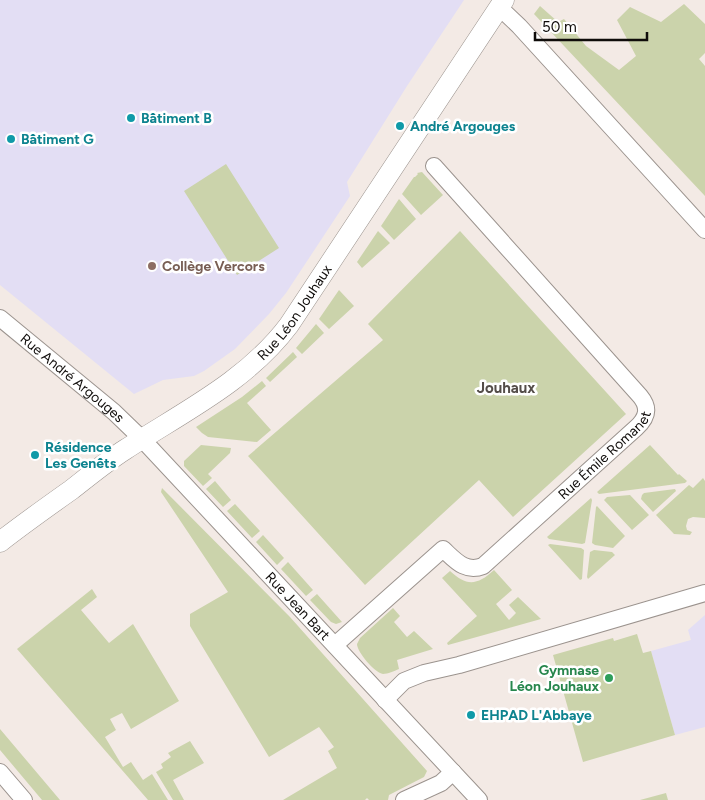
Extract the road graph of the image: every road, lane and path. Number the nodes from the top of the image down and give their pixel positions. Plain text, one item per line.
1 (502, 3) edge
2 (434, 166) dead end
3 (705, 230) edge
4 (0, 318) edge
5 (142, 439) junction
6 (0, 542) edge
7 (705, 593) edge
8 (335, 645) junction
9 (385, 700) junction
10 (0, 772) edge
11 (453, 772) junction
12 (24, 800) edge
13 (404, 800) edge
14 (479, 800) edge

1 - 3 street
1 - 5 street, Rue Léon Jouhaux
2 - 8 street, Rue Émile Romanet
4 - 5 street, Rue André Argouges
5 - 6 street, Rue Léon Jouhaux
5 - 8 street, Rue Jean Bart
7 - 9 street
8 - 9 street, Rue Jean Bart
9 - 11 street, Rue Jean Bart
10 - 12 street
11 - 13 street
11 - 14 street, Rue Jean Bart

